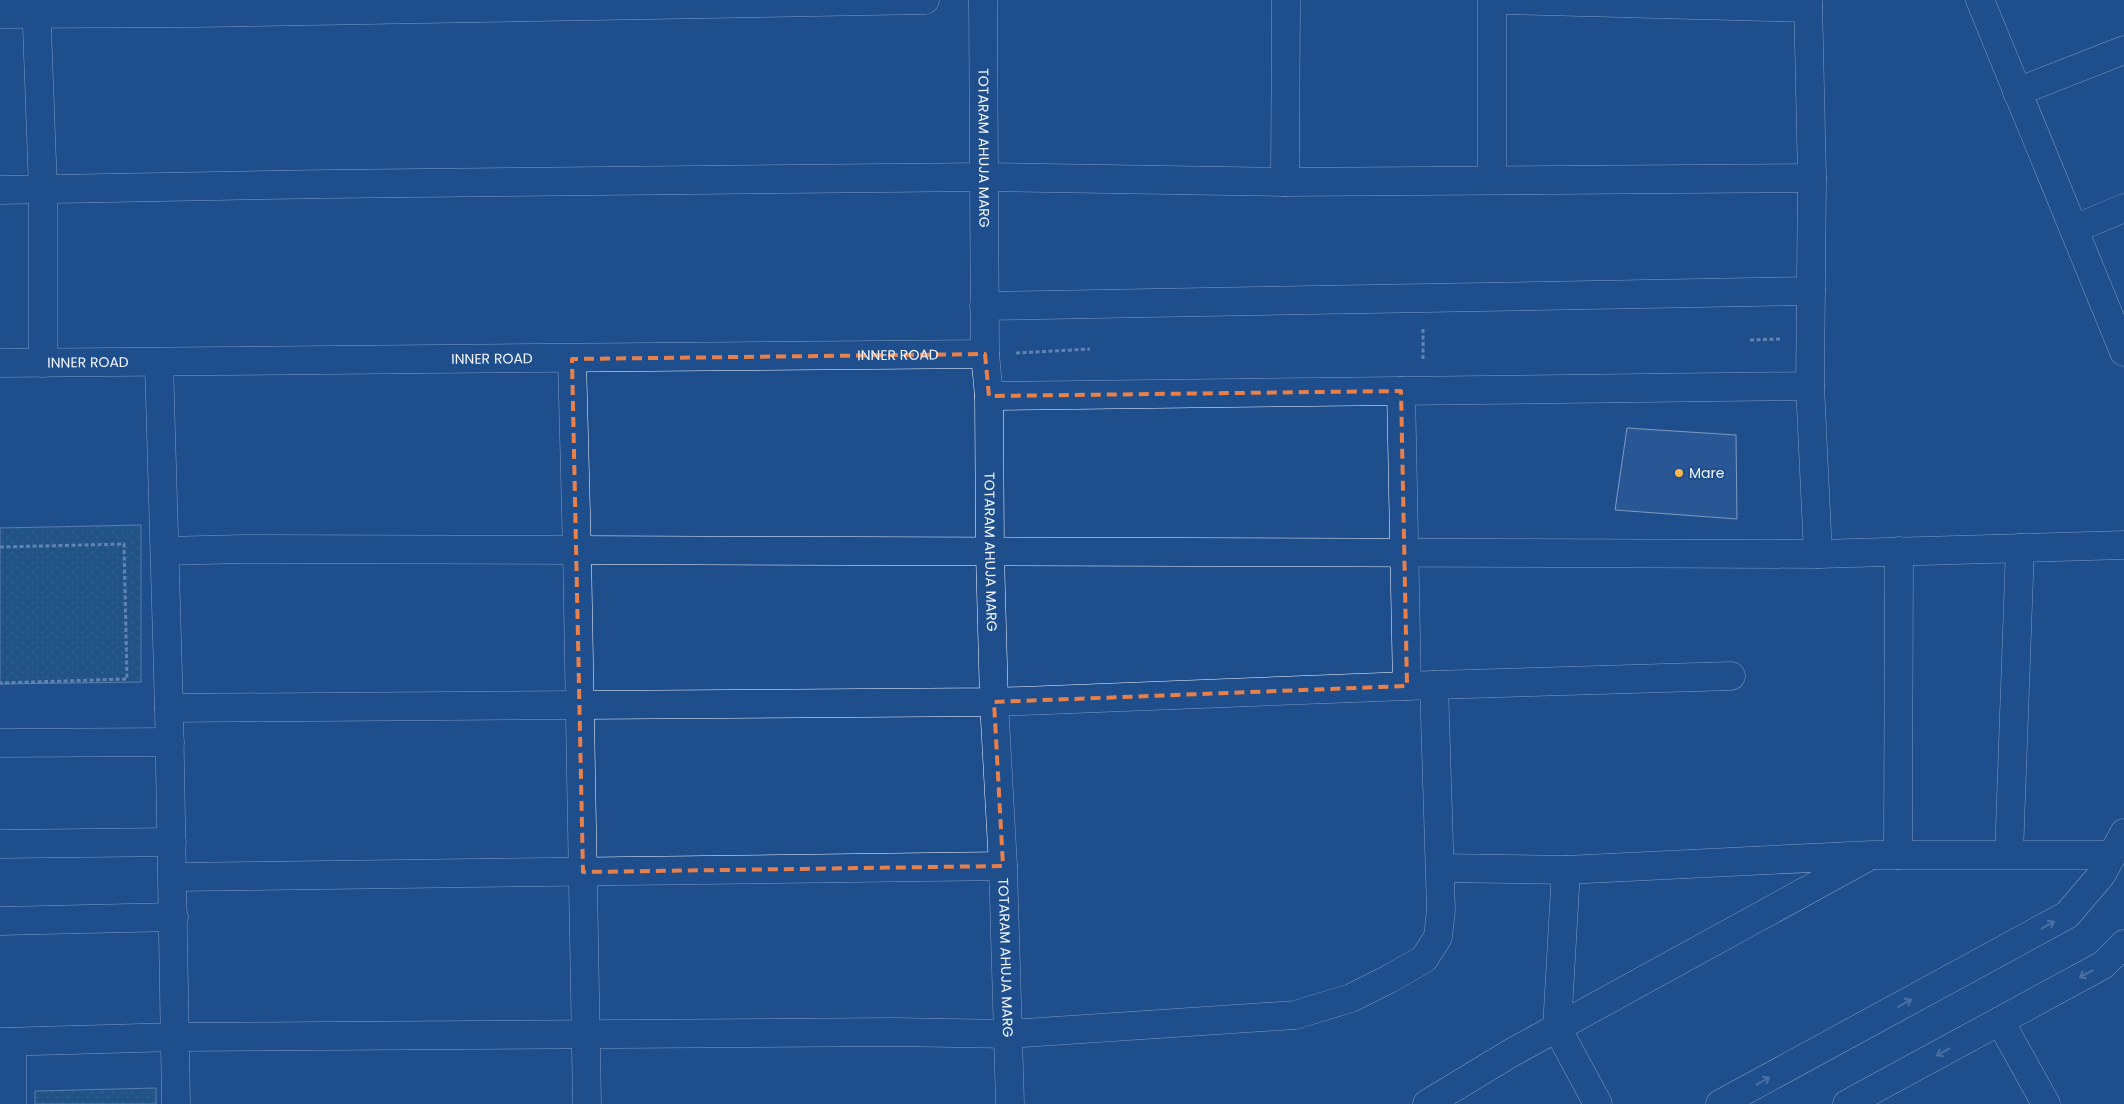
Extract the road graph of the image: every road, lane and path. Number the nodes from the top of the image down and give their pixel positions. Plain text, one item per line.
1 (925, 0) edge
2 (984, 0) edge
3 (1286, 0) edge
4 (1492, 0) edge
5 (1509, 0) edge
6 (1980, 0) edge
7 (1808, 4) edge
8 (36, 7) edge
9 (0, 14) edge
10 (2124, 50) edge
11 (2017, 92) junction
12 (984, 177) junction
13 (1812, 178) junction
14 (1492, 179) junction
15 (1285, 182) junction
16 (43, 189) junction
17 (0, 190) edge
18 (2124, 208) edge
19 (2074, 229) junction
20 (1811, 291) junction
21 (984, 306) junction
22 (1422, 320) dead end
23 (1090, 349) dead end
24 (2124, 351) edge
25 (985, 354) junction
26 (572, 359) junction
27 (0, 363) edge
28 (43, 363) junction
29 (159, 363) junction
30 (1423, 367) dead end
31 (1810, 386) junction
32 (1401, 391) junction
33 (989, 396) junction
34 (2124, 545) edge
35 (0, 547) edge
36 (2020, 548) junction
37 (577, 551) junction
38 (165, 552) junction
39 (1899, 552) junction
40 (990, 553) junction
41 (1404, 553) junction
42 (1818, 554) junction
43 (1731, 676) dead end
44 (0, 683) edge
45 (1434, 684) junction
46 (1407, 686) junction
47 (994, 702) junction
48 (580, 705) junction
49 (169, 708) junction
50 (170, 742) junction
51 (0, 743) edge
52 (2121, 839) edge
53 (172, 842) junction
54 (0, 844) edge
55 (2009, 854) junction
56 (1885, 855) junction
57 (1003, 866) junction
58 (1440, 868) junction
59 (1566, 870) junction
60 (583, 872) junction
61 (172, 877) junction
62 (174, 917) junction
63 (0, 921) edge
64 (2124, 945) edge
65 (2000, 1021) junction
66 (1557, 1028) junction
67 (586, 1034) junction
68 (1009, 1034) junction
69 (176, 1037) junction
70 (6, 1042) edge
71 (1882, 1096) edge
72 (12, 1104) edge
73 (176, 1104) edge
74 (587, 1104) edge
75 (1010, 1104) edge
76 (1427, 1104) edge
77 (1598, 1104) edge
78 (1720, 1104) edge
79 (1847, 1104) edge
80 (2046, 1104) edge

1 - 8 street
2 - 12 street, TOTARAM AHUJA MARG
3 - 15 street
4 - 14 street
5 - 7 street
6 - 11 street
7 - 13 street
8 - 9 street
8 - 16 street
10 - 11 street
11 - 19 street
12 - 15 street
12 - 16 street
12 - 21 street, TOTARAM AHUJA MARG
13 - 14 street
13 - 20 street
14 - 15 street
16 - 17 street
16 - 28 street
18 - 19 street
19 - 24 street
20 - 21 street
20 - 31 street
21 - 25 street, TOTARAM AHUJA MARG
22 - 30 path
23 - 25 path
25 - 26 street, INNER ROAD
25 - 33 street, TOTARAM AHUJA MARG
26 - 29 street, INNER ROAD
26 - 37 street
27 - 28 street, INNER ROAD
28 - 29 street, INNER ROAD
29 - 38 street
31 - 32 street
31 - 42 street
32 - 33 street
32 - 41 street
33 - 40 street, TOTARAM AHUJA MARG
34 - 36 street
35 - 44 path
36 - 39 street
36 - 55 street
37 - 38 street
37 - 40 street
37 - 48 street
38 - 49 street
39 - 42 street
39 - 56 street
40 - 41 street
40 - 47 street, TOTARAM AHUJA MARG
41 - 42 street
41 - 46 street
43 - 45 street
45 - 46 street
45 - 58 street
46 - 47 street
47 - 48 street
47 - 57 street, TOTARAM AHUJA MARG
48 - 49 street
48 - 60 street
49 - 50 street
50 - 51 street
50 - 53 street
52 - 55 street
78 -> 52 street
53 - 54 street
53 - 61 street
55 - 56 street
56 - 59 street
56 - 66 street
57 - 60 street
57 - 68 street, TOTARAM AHUJA MARG
58 - 59 street
58 - 68 street
59 - 66 street
60 - 61 street
60 - 67 street
61 - 62 street
62 - 63 street
62 - 69 street
64 -> 65 street
65 -> 71 street
65 - 80 street
66 - 76 street
66 - 77 street
67 - 68 street
67 - 69 street
67 - 74 street
68 - 75 street, TOTARAM AHUJA MARG
69 - 70 street
69 - 73 street
70 - 72 street
71 - 79 street

